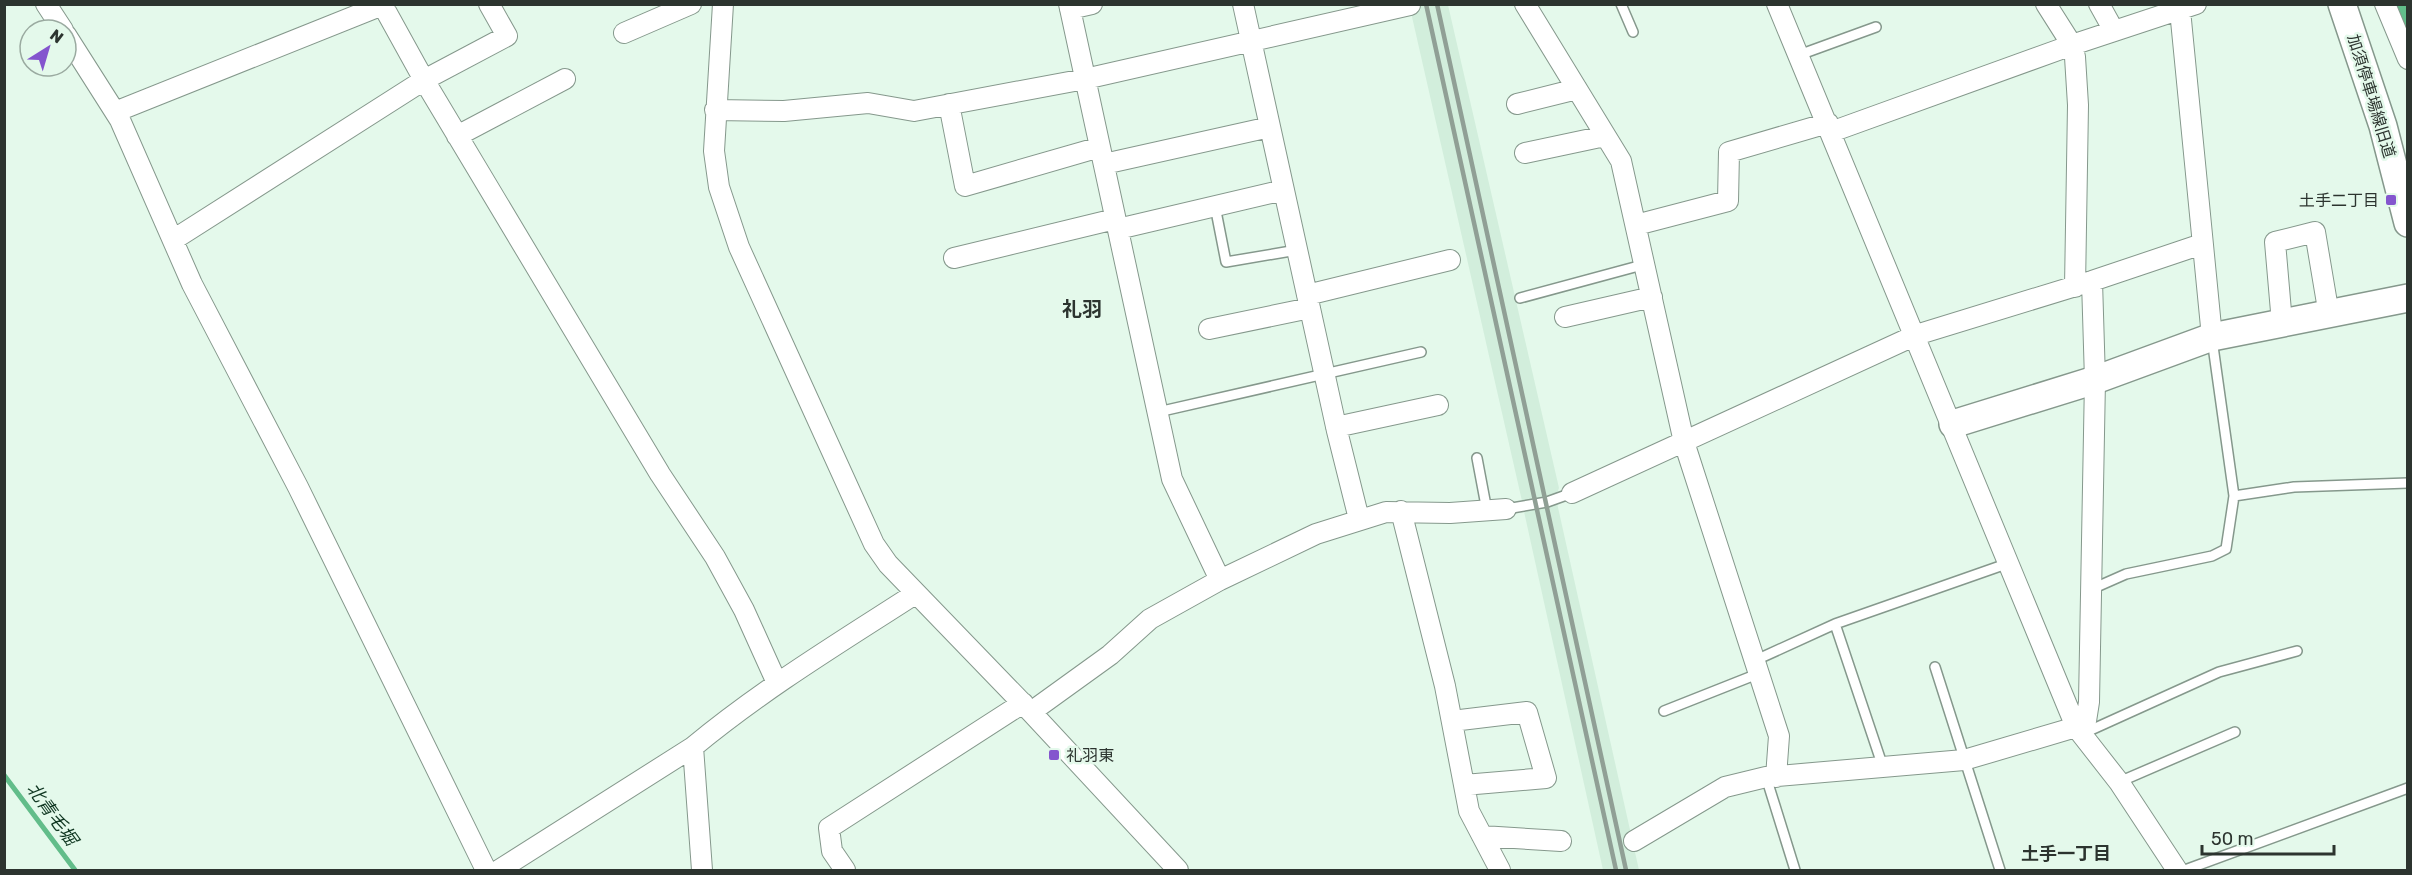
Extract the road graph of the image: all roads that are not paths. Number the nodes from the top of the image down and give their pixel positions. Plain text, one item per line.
1 (46, 4) edge
2 (489, 4) edge
3 (691, 4) edge
4 (723, 4) edge
5 (1092, 4) edge
6 (1243, 4) edge
7 (1411, 4) edge
8 (1525, 4) edge
9 (1622, 4) edge
10 (1777, 4) edge
11 (2046, 4) edge
12 (2099, 4) edge
13 (2342, 4) edge
14 (2385, 4) edge
15 (383, 5) edge
16 (1069, 7) edge
17 (2188, 7) edge
18 (55, 18) edge
19 (1876, 27) dead end
20 (2114, 31) junction
21 (1633, 32) dead end
22 (624, 33) dead end
23 (1251, 41) junction
24 (2072, 45) junction
25 (78, 54) edge
26 (1799, 55) junction
27 (2408, 59) edge
28 (565, 79) dead end
29 (1085, 79) junction
30 (424, 80) junction
31 (1577, 89) junction
32 (949, 104) junction
33 (1517, 104) dead end
34 (715, 110) junction
35 (115, 112) junction
36 (1270, 127) junction
37 (1830, 127) junction
38 (458, 136) junction
39 (1605, 136) junction
40 (1525, 153) dead end
41 (1102, 156) junction
42 (1284, 190) junction
43 (1215, 206) junction
44 (2408, 223) edge
45 (1116, 224) junction
46 (1636, 225) junction
47 (173, 240) junction
48 (2202, 244) junction
49 (1297, 250) junction
50 (954, 258) dead end
51 (1450, 260) dead end
52 (1646, 264) junction
53 (2083, 284) junction
54 (1652, 297) junction
55 (1520, 298) dead end
56 (2408, 298) edge
57 (1308, 302) junction
58 (2329, 315) junction
59 (1565, 317) dead end
60 (2282, 323) junction
61 (1209, 329) dead end
62 (1916, 335) junction
63 (2212, 337) junction
64 (1421, 352) dead end
65 (1324, 374) junction
66 (2094, 380) junction
67 (1438, 405) dead end
68 (1157, 412) junction
69 (1953, 424) junction
70 (1336, 427) junction
71 (1684, 442) junction
72 (1477, 458) dead end
73 (2408, 483) edge
74 (1572, 493) joint
75 (2234, 496) junction
76 (1497, 510) junction
77 (1401, 511) junction
78 (1359, 519) junction
79 (2009, 562) junction
80 (1220, 580) junction
81 (2092, 589) junction
82 (915, 594) junction
83 (1835, 624) junction
84 (2298, 651) dead end
85 (1758, 667) junction
86 (1935, 667) dead end
87 (777, 683) junction
88 (1027, 708) junction
89 (1664, 711) dead end
90 (1452, 721) junction
91 (2079, 731) junction
92 (2235, 732) dead end
93 (693, 747) junction
94 (1964, 760) junction
95 (1883, 767) junction
96 (1771, 777) junction
97 (2120, 782) junction
98 (1464, 785) junction
99 (2408, 789) edge
100 (1482, 836) junction
101 (1561, 841) dead end
102 (1634, 841) dead end
103 (486, 870) edge
104 (499, 870) edge
105 (702, 870) edge
106 (845, 870) edge
107 (1178, 870) edge
108 (1500, 870) edge
109 (1796, 870) edge
110 (2001, 870) edge
111 (2177, 870) edge
112 (2185, 870) edge

1 - 18 street
2 - 30 street
3 - 22 street
4 - 34 street
5 - 16 street
6 - 23 street
7 - 23 street
8 - 31 street
9 - 21 lane
10 - 26 street
11 - 24 street
12 - 20 street
13 - 44 street, 加須停車場線旧道
14 - 27 street
15 - 30 street
15 - 35 street
16 - 29 street
17 - 20 street
17 - 48 street
19 - 26 lane
20 - 24 street
23 - 29 street
23 - 36 street
24 - 37 street
24 - 53 street
25 - 35 street
26 - 37 street
28 - 38 street
29 - 32 street
29 - 41 street
30 - 38 street
30 - 47 street
31 - 33 street
31 - 39 street
32 - 34 street
32 - 41 street
34 - 82 street
35 - 47 street
36 - 41 street
36 - 42 street
37 - 46 street
37 - 62 street
38 - 87 street
39 - 40 street
39 - 46 street
41 - 45 street
42 - 43 street
42 - 49 street
43 - 45 street
43 - 49 lane
45 - 50 street
45 - 68 street
46 - 52 street
47 - 103 street
48 - 53 street
48 - 63 street
49 - 57 street
51 - 57 street
52 - 54 street
52 - 55 lane
53 - 62 street
53 - 66 street
54 - 59 street
54 - 71 street
56 - 58 street
57 - 61 street
57 - 65 street
58 - 60 street
58 - 60 street
60 - 63 street
62 - 69 street
62 - 71 street
63 - 66 street
63 - 75 lane
64 - 65 lane
65 - 68 lane
65 - 70 street
66 - 69 street
66 - 81 street
67 - 70 street
68 - 80 street
69 - 79 street
70 - 78 street
71 - 74 street
71 - 85 street
72 - 76 lane
73 - 75 lane
74 - 76 lane
75 - 81 lane
76 - 77 street
77 - 78 street
77 - 90 street
78 - 80 street
79 - 83 lane
79 - 91 street
80 - 88 street
81 - 91 street
82 - 87 street
82 - 88 street
83 - 85 lane
83 - 95 lane
84 - 91 lane
85 - 89 lane
85 - 96 street
86 - 94 lane
87 - 93 street
88 - 106 street
88 - 107 street
90 - 98 street
90 - 98 street
91 - 94 street
91 - 97 street
92 - 97 lane
93 - 104 street
93 - 105 street
94 - 95 street
94 - 110 lane
95 - 96 street
96 - 102 street
96 - 109 lane
97 - 111 street
98 - 100 street
99 - 112 lane
100 - 101 street
100 - 108 street

